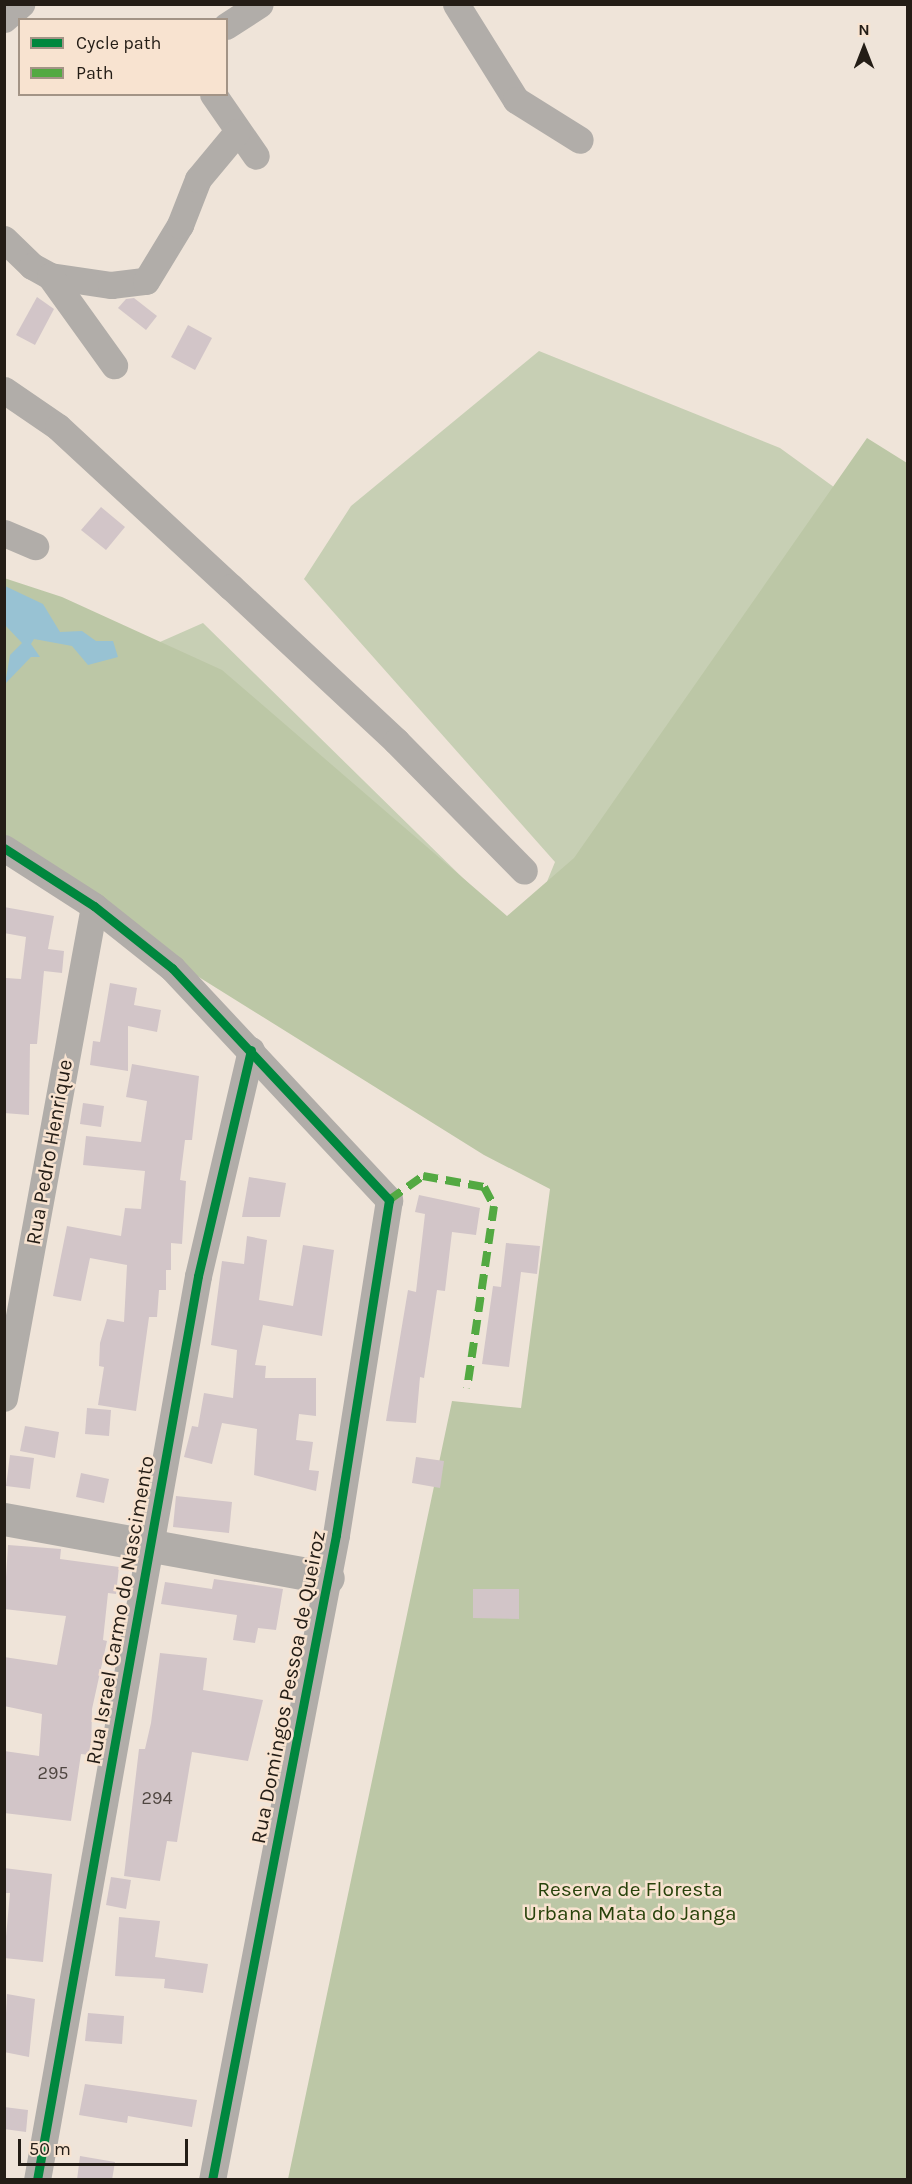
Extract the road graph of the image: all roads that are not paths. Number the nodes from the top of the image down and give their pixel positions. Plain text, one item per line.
1 (21, 4) edge
2 (260, 4) edge
3 (456, 4) edge
4 (4, 20) edge
5 (228, 25) edge
6 (214, 96) edge
7 (237, 132) junction
8 (580, 140) dead end
9 (256, 156) dead end
10 (4, 239) edge
11 (50, 276) junction
12 (114, 365) dead end
13 (4, 390) edge
14 (4, 533) edge
15 (35, 546) dead end
16 (4, 848) edge
17 (524, 871) dead end
18 (94, 906) junction
19 (250, 1050) junction
20 (4, 1398) edge
21 (4, 1519) edge
22 (148, 1546) junction
23 (328, 1578) junction
24 (37, 2180) edge
25 (212, 2180) edge

1 - 4 street
2 - 5 street
3 - 8 street
6 - 7 street
7 - 9 street
7 - 11 street
10 - 11 street
11 - 12 street
13 - 17 street
14 - 15 street
16 - 18 street
18 - 19 street
18 - 20 street, Rua Pedro Henrique
19 - 22 street, Rua Israel Carmo do Nascimento
19 - 23 street, Rua Domingos Pessoa de Queiroz
21 - 22 street
22 - 23 street
22 - 24 street, Rua Israel Carmo do Nascimento
23 - 25 street, Rua Domingos Pessoa de Queiroz

